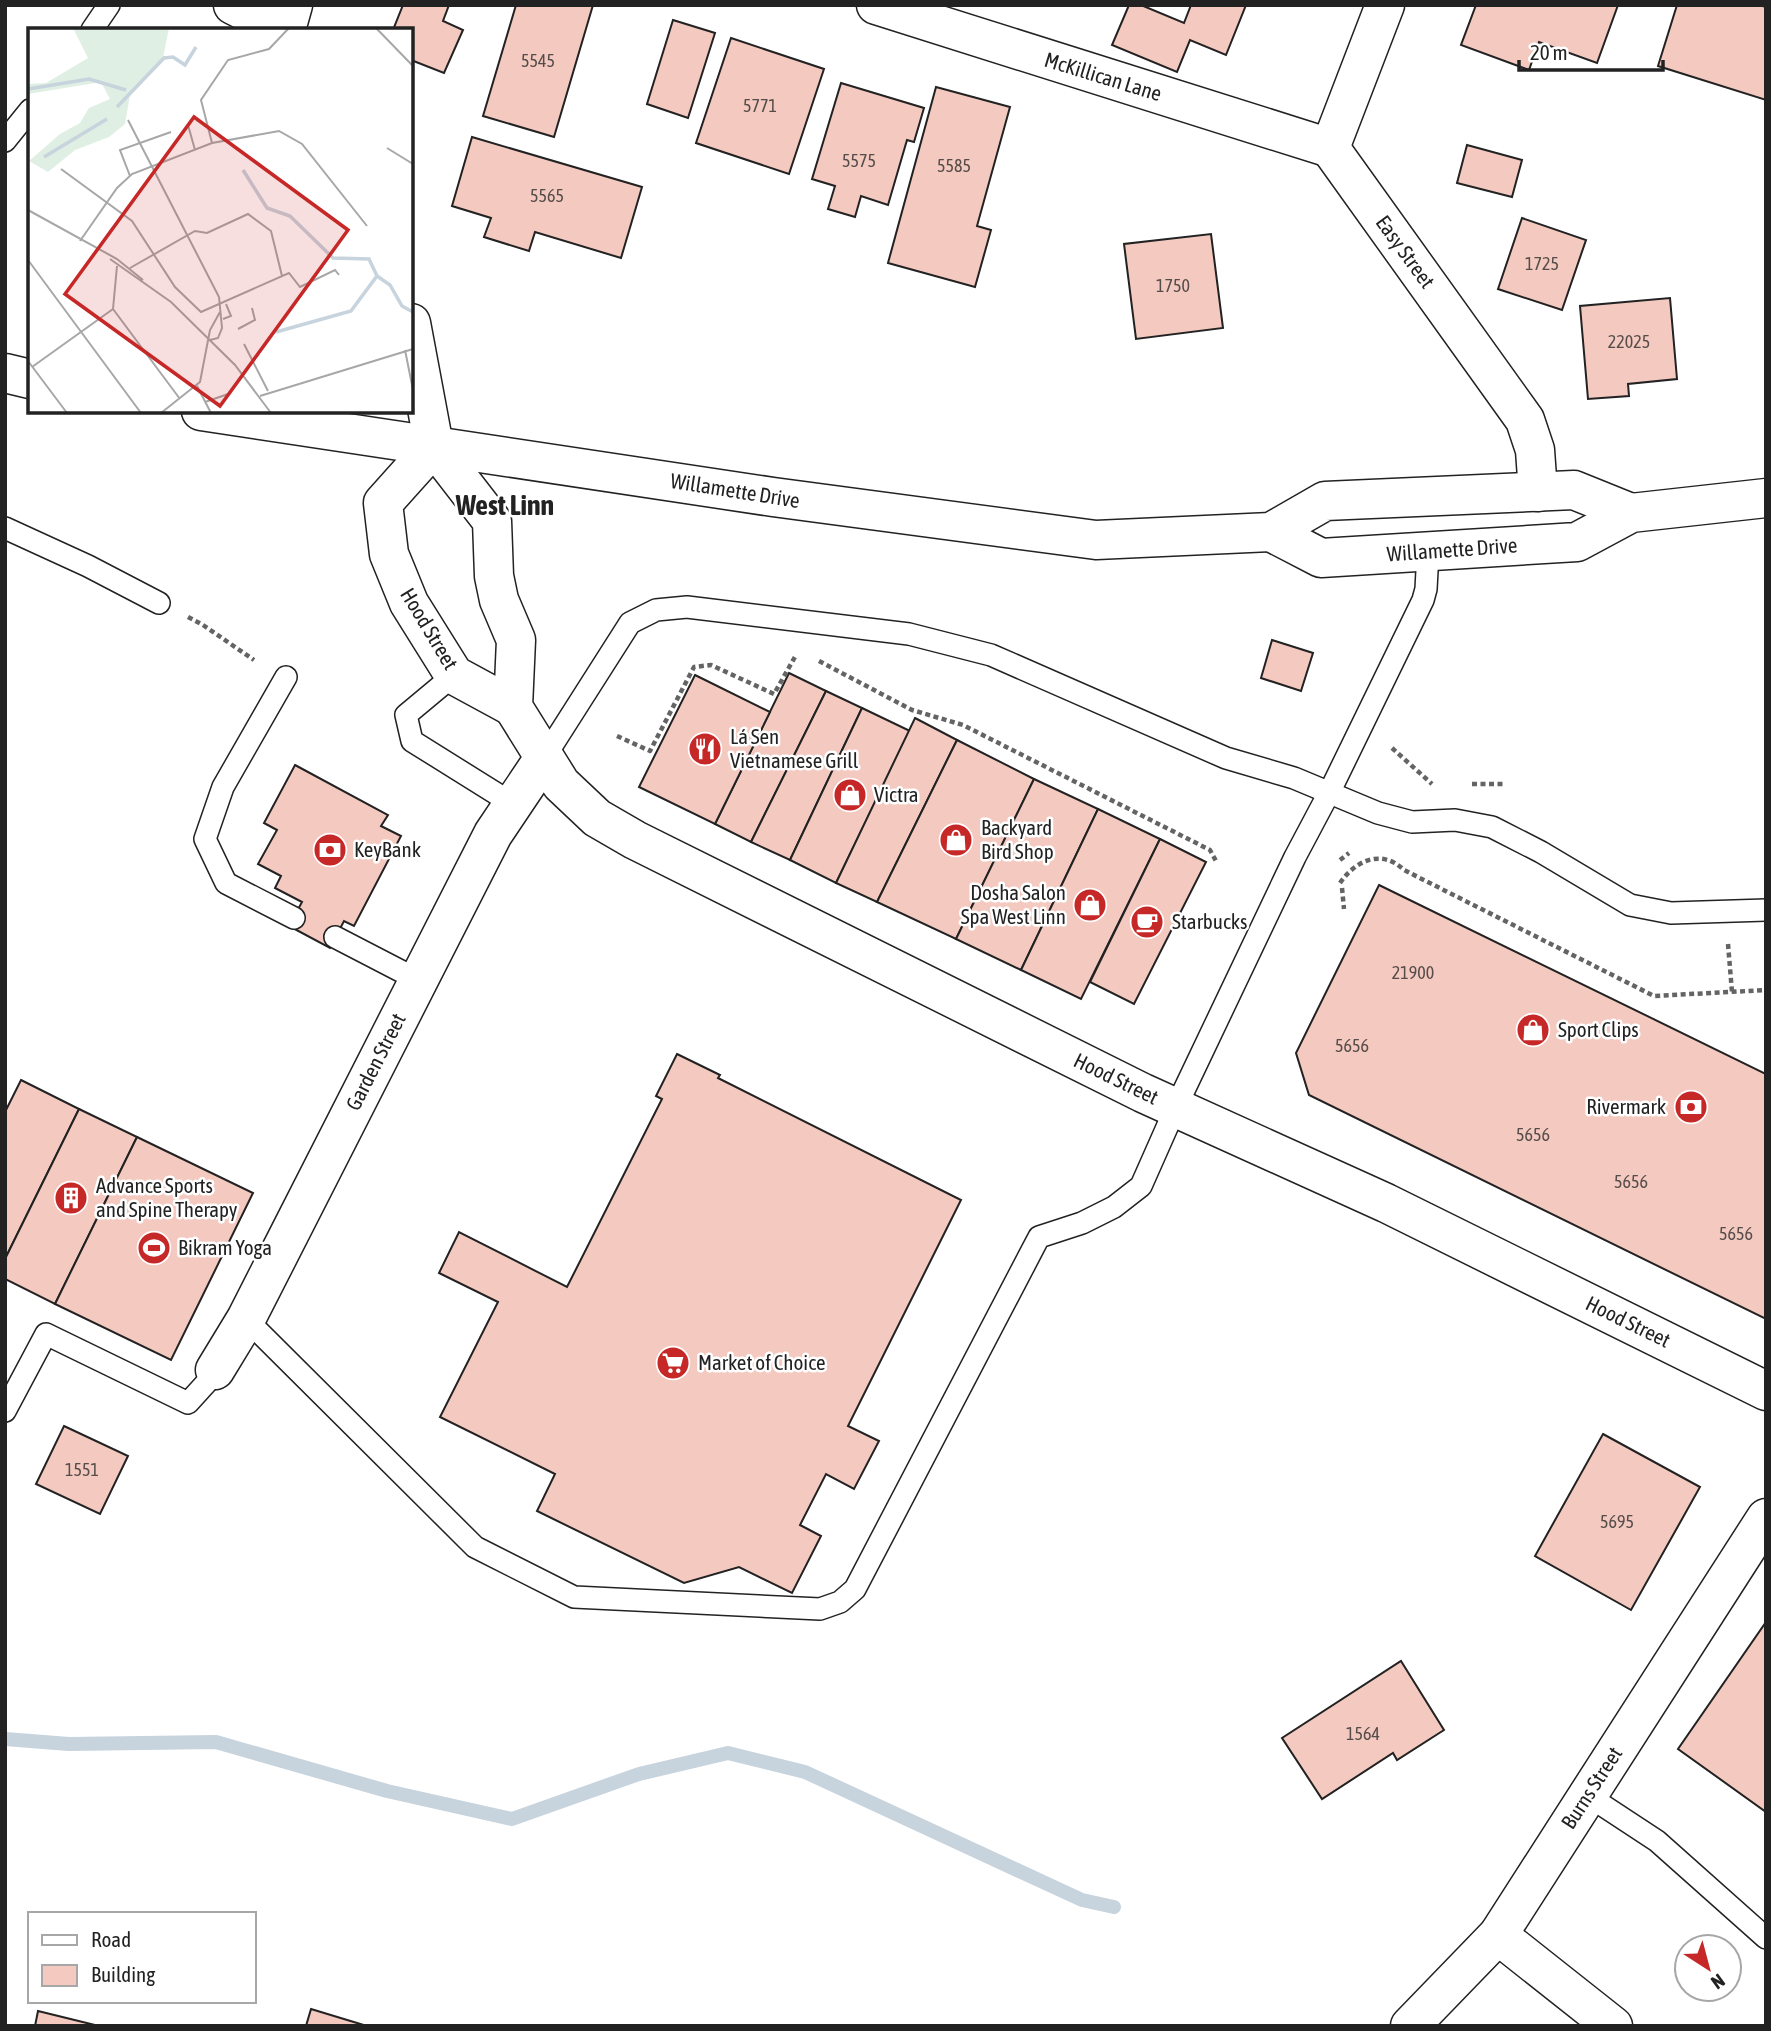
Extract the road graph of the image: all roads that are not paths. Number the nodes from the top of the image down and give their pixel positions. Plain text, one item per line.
1 (109, 5) edge
2 (233, 5) edge
3 (293, 5) edge
4 (876, 5) edge
5 (1385, 5) edge
6 (93, 28) edge
7 (280, 28) edge
8 (285, 28) edge
9 (28, 112) edge
10 (5, 141) edge
11 (1330, 148) junction
12 (413, 334) edge
13 (5, 373) edge
14 (28, 379) edge
15 (214, 413) edge
16 (434, 446) junction
17 (1538, 492) junction
18 (1766, 498) edge
19 (1631, 513) junction
20 (5, 528) edge
21 (1271, 532) junction
22 (1428, 552) junction
23 (159, 603) road end
24 (454, 675) junction
25 (286, 677) dead end
26 (513, 707) junction
27 (544, 758) junction
28 (1330, 792) junction
29 (513, 804) junction
30 (1766, 909) edge
31 (294, 918) dead end
32 (335, 937) dead end
33 (418, 980) junction
34 (1176, 1107) junction
35 (246, 1319) junction
36 (215, 1370) joint
37 (1766, 1391) edge
38 (5, 1411) edge
39 (1766, 1518) edge
40 (1587, 1795) junction
41 (1498, 1935) junction
42 (1766, 1938) edge
43 (1410, 2026) edge
44 (1613, 2026) edge

1 - 6 lane
2 - 7 street
3 - 8 street
4 - 11 street, McKillican Lane
5 - 11 street
9 - 10 lane
11 - 17 street, Easy Street
12 - 16 street
13 - 14 street
15 - 16 street, Willamette Drive
16 - 21 street, Willamette Drive
16 - 24 street, Hood Street
16 - 26 street
17 - 19 street, Willamette Drive
17 - 21 street, Willamette Drive
18 - 19 street, Willamette Drive
19 - 22 street, Willamette Drive
20 - 23 lane
21 - 22 street, Willamette Drive
22 - 28 lane
24 - 26 street, Hood Street
24 - 29 lane
25 - 31 lane
26 - 27 street, Hood Street
27 - 28 lane
27 - 29 street, Garden Street
27 - 34 street, Hood Street
28 - 30 lane
28 - 34 lane
29 - 33 street, Garden Street
32 - 33 lane
33 - 35 street, Garden Street
34 - 35 lane
34 - 37 street, Hood Street
35 - 36 street, Garden Street
36 - 38 lane
39 - 40 street, Burns Street
40 - 41 street, Burns Street
40 - 42 lane
41 - 43 street, Burns Street
41 - 44 street

